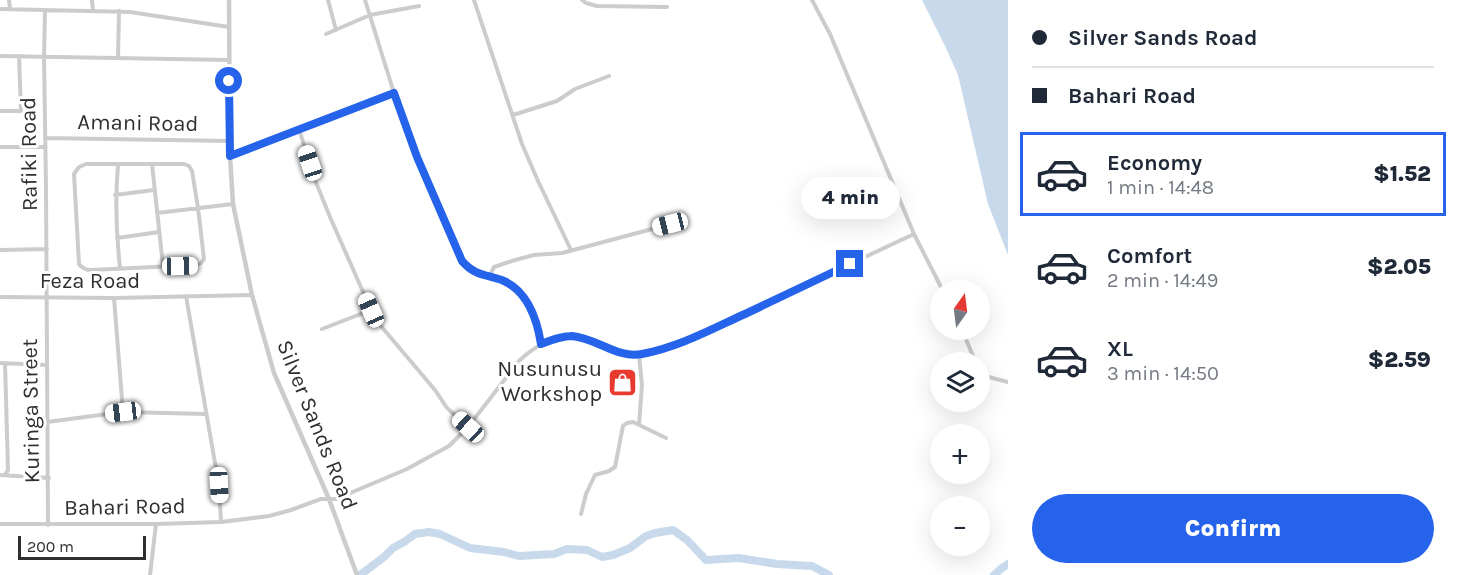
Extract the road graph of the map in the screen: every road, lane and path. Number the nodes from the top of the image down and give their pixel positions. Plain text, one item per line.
1 (9, 0) edge
2 (92, 0) edge
3 (229, 0) edge
4 (328, 0) edge
5 (365, 0) edge
6 (474, 0) edge
7 (582, 0) edge
8 (812, 0) edge
9 (419, 6) dead end
10 (667, 7) dead end
11 (0, 9) edge
12 (10, 9) junction
13 (45, 10) junction
14 (93, 11) junction
15 (119, 11) junction
16 (370, 15) junction
17 (229, 27) junction
18 (336, 30) junction
19 (326, 34) dead end
20 (0, 56) edge
21 (19, 56) junction
22 (44, 56) junction
23 (118, 58) junction
24 (229, 60) junction
25 (609, 76) dead end
26 (394, 93) junction
27 (0, 111) edge
28 (513, 115) junction
29 (299, 129) junction
30 (45, 138) junction
31 (230, 141) junction
32 (0, 147) edge
33 (45, 147) junction
34 (230, 156) junction
35 (152, 164) junction
36 (118, 165) junction
37 (154, 190) junction
38 (115, 195) junction
39 (233, 204) junction
40 (198, 208) junction
41 (157, 213) junction
42 (670, 224) dead end
43 (159, 232) junction
44 (914, 234) junction
45 (117, 238) junction
46 (47, 249) junction
47 (0, 250) edge
48 (571, 250) junction
49 (163, 266) junction
50 (120, 268) junction
51 (489, 277) junction
52 (937, 280) edge
53 (252, 295) junction
54 (186, 296) junction
55 (0, 297) edge
56 (46, 297) junction
57 (114, 298) junction
58 (371, 310) junction
59 (321, 329) dead end
60 (541, 344) junction
61 (639, 355) junction
62 (2, 363) edge
63 (47, 365) junction
64 (990, 377) edge
65 (1008, 382) edge
66 (0, 405) edge
67 (6, 405) junction
68 (123, 412) junction
69 (206, 414) junction
70 (47, 422) junction
71 (639, 425) junction
72 (468, 427) junction
73 (666, 438) dead end
74 (3, 475) edge
75 (48, 478) junction
76 (330, 499) junction
77 (581, 514) dead end
78 (221, 522) junction
79 (0, 524) edge
80 (48, 525) junction
81 (156, 525) junction
82 (150, 575) edge
83 (357, 575) edge

1 - 12 street
2 - 14 street
3 - 17 street, Silver Sands Road
4 - 18 street
5 - 16 street
6 - 28 street
7 - 10 street
8 - 44 street
9 - 16 street
11 - 12 street
12 - 13 street
13 - 14 street
13 - 22 street, Rafiki Road
14 - 15 street
15 - 17 street
15 - 23 street
16 - 18 street
16 - 26 street
17 - 24 street, Silver Sands Road
18 - 19 street
20 - 21 street
21 - 22 street
21 - 27 street
22 - 23 street
22 - 30 street, Rafiki Road
23 - 24 street
24 - 31 street, Silver Sands Road
25 - 28 street
26 - 29 street
26 - 51 street
28 - 48 street
29 - 34 street
29 - 58 street
30 - 31 street, Amani Road
30 - 33 street, Rafiki Road
31 - 34 street, Silver Sands Road
32 - 33 street
33 - 46 street, Rafiki Road
34 - 39 street, Silver Sands Road
35 - 36 street
35 - 37 street
35 - 40 street
36 - 38 street
36 - 50 street
37 - 38 street
37 - 41 street
38 - 45 street
39 - 40 street
39 - 53 street, Silver Sands Road
40 - 41 street
40 - 49 street
41 - 43 street
42 - 48 street
43 - 45 street
43 - 49 street
44 - 52 street
44 - 61 street, Bahari Road
45 - 50 street
46 - 47 street
46 - 56 street, Rafiki Road
48 - 51 street
49 - 50 street
51 - 60 street
53 - 54 street, Feza Road
53 - 76 street, Silver Sands Road
54 - 57 street, Feza Road
54 - 69 street
55 - 56 street, Feza Road
56 - 57 street, Feza Road
56 - 63 street, Kuringa Street
57 - 68 street
58 - 59 street
58 - 72 street
60 - 61 street, Bahari Road
60 - 72 street, Bahari Road
61 - 71 street
62 - 63 street
62 - 67 street
63 - 70 street, Kuringa Street
64 - 65 street
66 - 67 street
67 - 74 street
68 - 69 street
68 - 70 street
69 - 78 street
70 - 75 street, Kuringa Street
71 - 73 street
71 - 77 street
72 - 76 street, Bahari Road
74 - 75 street
75 - 80 street, Kuringa Street
76 - 78 street, Bahari Road
76 - 83 street, Silver Sands Road
78 - 81 street, Bahari Road
79 - 80 street, Bahari Road
80 - 81 street, Bahari Road
81 - 82 street

